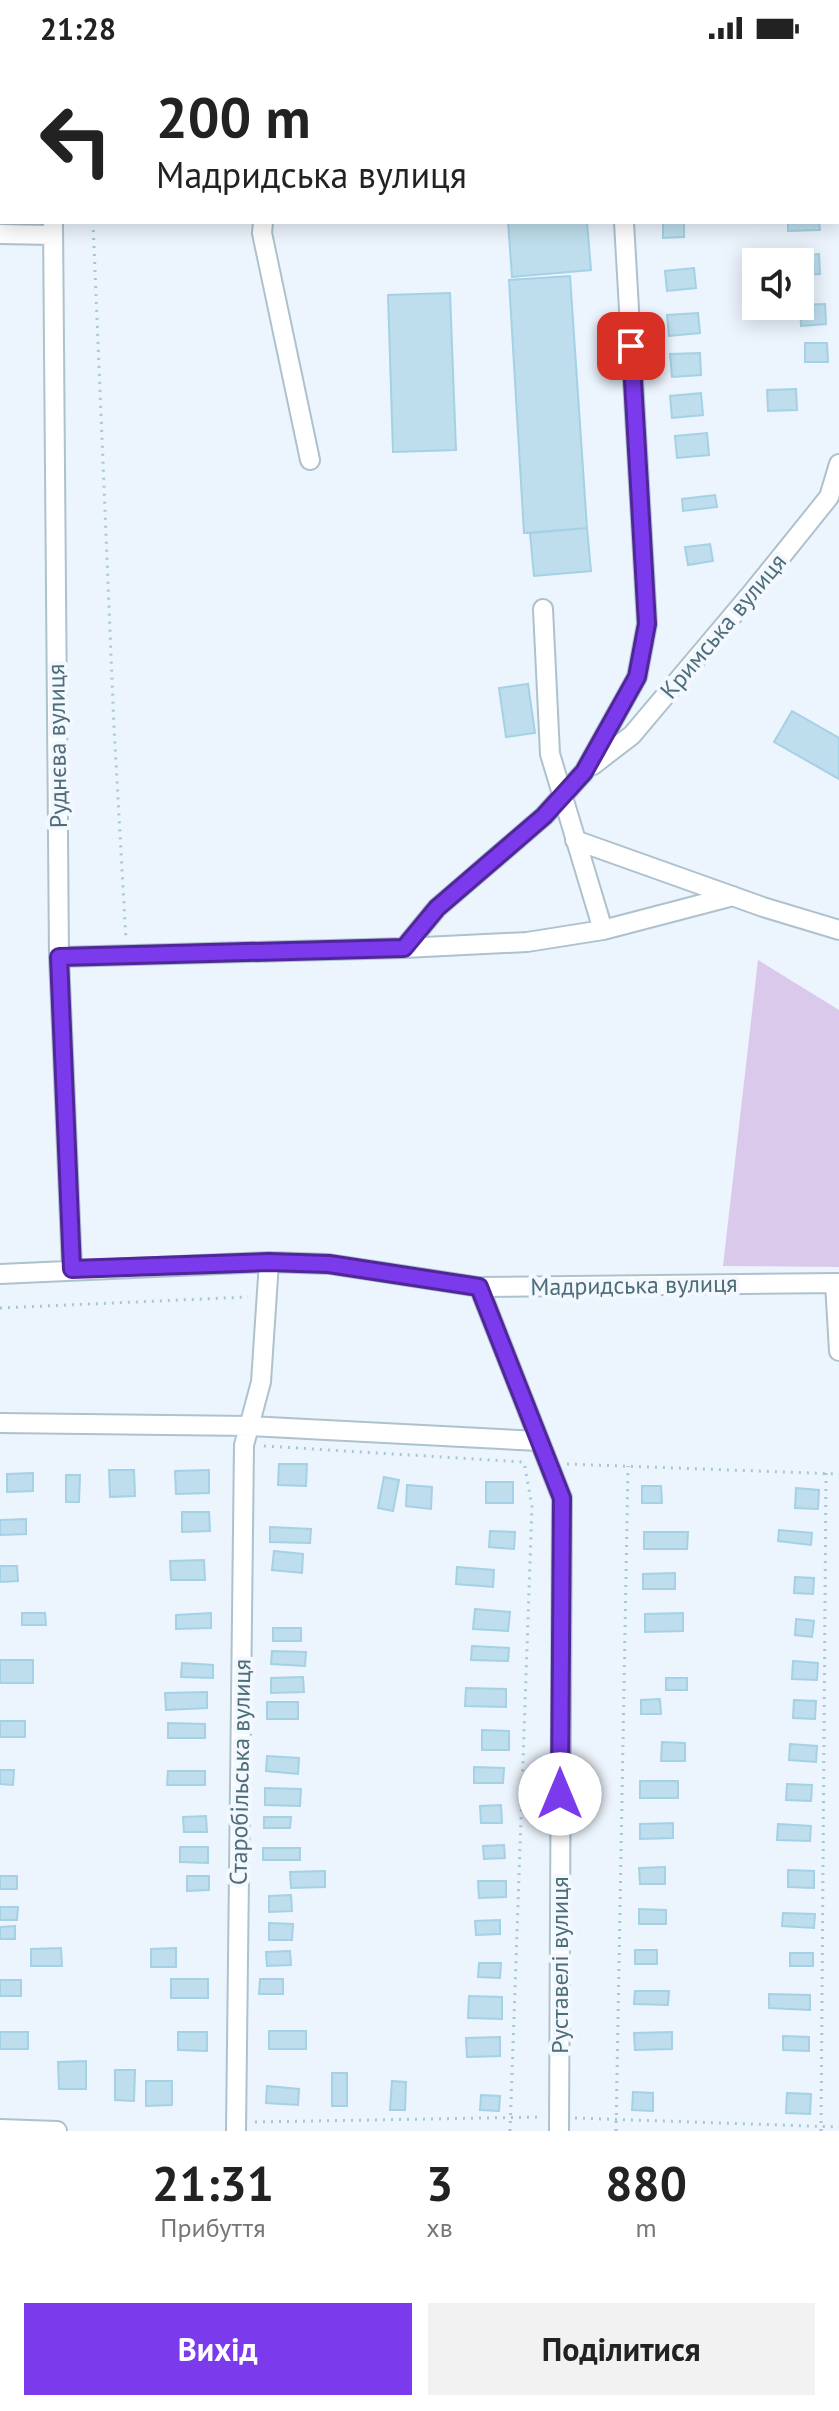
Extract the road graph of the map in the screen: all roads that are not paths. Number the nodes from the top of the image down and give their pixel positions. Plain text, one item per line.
1 (263, 224) edge
2 (624, 224) edge
3 (53, 229) edge
4 (0, 234) edge
5 (310, 460) dead end
6 (839, 464) edge
7 (543, 609) dead end
8 (584, 772) junction
9 (562, 797) junction
10 (575, 840) junction
11 (733, 896) junction
12 (603, 930) junction
13 (839, 930) edge
14 (404, 948) junction
15 (59, 957) junction
16 (269, 1262) junction
17 (72, 1269) junction
18 (0, 1274) edge
19 (837, 1283) edge
20 (479, 1287) junction
21 (839, 1351) edge
22 (252, 1420) junction
23 (0, 1423) edge
24 (539, 1441) junction
25 (559, 2124) edge
26 (236, 2127) edge
27 (0, 2129) edge
28 (57, 2131) edge

1 - 5 street
2 - 8 street
3 - 4 street
3 - 15 street, Руднєва вулиця
6 - 8 street, Кримська вулиця
7 - 9 street
8 - 9 street
9 - 10 street
9 - 14 street
10 - 11 street
10 - 12 street
11 - 12 street
11 - 13 street
12 - 14 street
14 - 15 street
15 - 17 street, Руднєва вулиця
16 - 17 street, Мадридська вулиця
16 - 20 street, Мадридська вулиця
16 - 22 street, Старобільська вулиця
17 - 18 street, Мадридська вулиця
19 - 20 street, Мадридська вулиця
19 - 21 street
20 - 24 street, Руставелі вулиця
22 - 23 street
22 - 24 street
22 - 26 street, Старобільська вулиця
24 - 25 street, Руставелі вулиця
27 - 28 street

